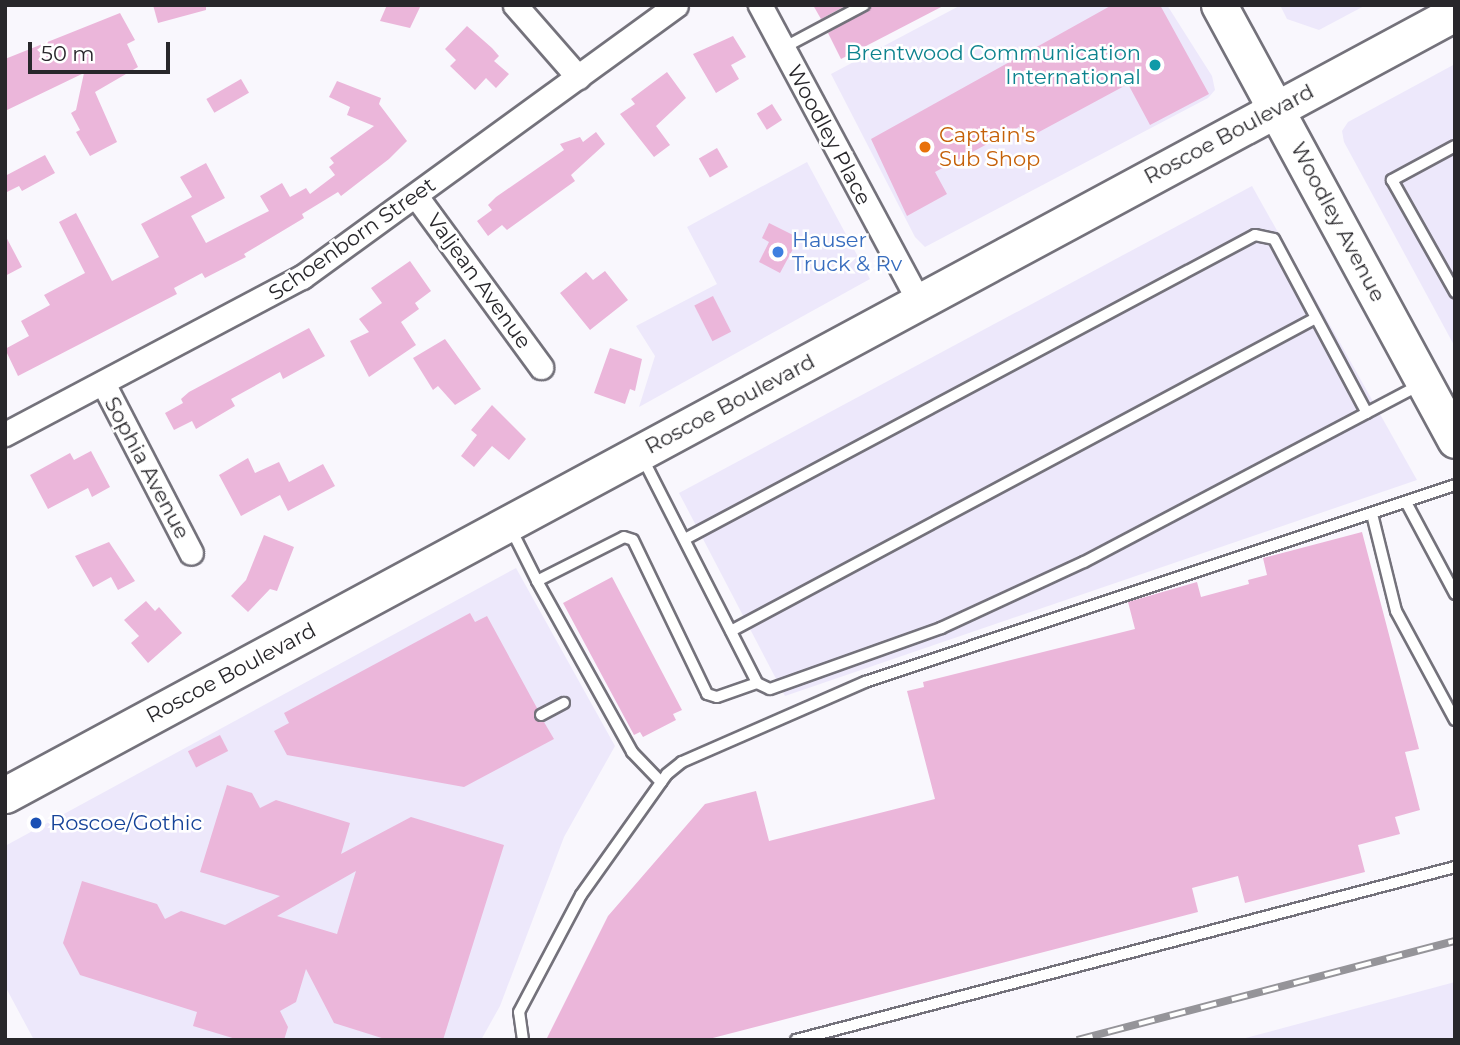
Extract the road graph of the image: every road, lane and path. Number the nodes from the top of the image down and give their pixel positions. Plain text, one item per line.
1 (515, 5) edge
2 (676, 5) edge
3 (760, 5) edge
4 (864, 5) edge
5 (1219, 5) edge
6 (1455, 13) edge
7 (782, 48) junction
8 (578, 77) junction
9 (1277, 108) junction
10 (1455, 146) edge
11 (416, 196) junction
12 (1455, 292) edge
13 (919, 302) junction
14 (1316, 318) junction
15 (541, 367) dead end
16 (103, 383) junction
17 (1424, 383) junction
18 (1367, 413) junction
19 (1453, 433) edge
20 (5, 434) edge
21 (640, 453) junction
22 (1455, 485) edge
23 (1407, 504) junction
24 (1372, 514) junction
25 (508, 523) junction
26 (685, 539) junction
27 (191, 553) dead end
28 (537, 581) junction
29 (1455, 594) edge
30 (731, 631) junction
31 (757, 682) junction
32 (564, 703) dead end
33 (541, 715) dead end
34 (1455, 720) edge
35 (661, 782) junction
36 (5, 795) edge
37 (1455, 867) edge
38 (523, 1040) edge
39 (796, 1040) edge

1 - 8 street
2 - 8 street, Schoenborn Street
3 - 7 street, Woodley Place
4 - 7 lane
5 - 9 main road, Woodley Avenue
6 - 9 main road, Roscoe Boulevard
7 - 13 street, Woodley Place
8 - 11 street, Schoenborn Street
9 - 13 main road, Roscoe Boulevard
9 - 17 main road, Woodley Avenue
10 - 12 lane
11 - 15 street, Valjean Avenue
11 - 16 street, Schoenborn Street
13 - 21 main road, Roscoe Boulevard
14 - 18 lane
14 - 26 lane
14 - 30 lane
16 - 20 street, Schoenborn Street
16 - 27 street, Sophia Avenue
17 - 18 lane
17 - 19 main road, Woodley Avenue
18 - 31 lane
21 - 25 main road, Roscoe Boulevard
21 - 26 lane
22 - 23 lane
23 - 24 lane
23 - 29 lane
24 - 34 lane
24 - 35 lane
25 - 28 lane
25 - 36 main road, Roscoe Boulevard
26 - 30 lane
28 - 31 lane
28 - 35 lane
30 - 31 lane
32 - 33 lane
35 - 38 lane
37 - 39 lane

